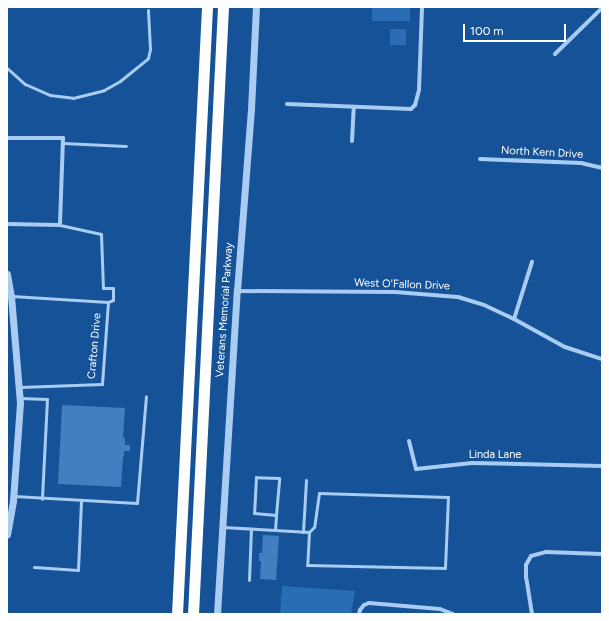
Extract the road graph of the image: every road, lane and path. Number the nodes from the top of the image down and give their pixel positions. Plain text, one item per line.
1 (207, 7) edge
2 (223, 7) edge
3 (256, 7) edge
4 (422, 7) edge
5 (602, 8) edge
6 (148, 10) dead end
7 (555, 54) dead end
8 (7, 68) edge
9 (286, 104) dead end
10 (354, 107) junction
11 (7, 138) edge
12 (352, 141) dead end
13 (63, 144) junction
14 (126, 146) dead end
15 (480, 159) dead end
16 (602, 168) edge
17 (7, 224) edge
18 (60, 224) junction
19 (532, 262) dead end
20 (7, 274) edge
21 (237, 290) junction
22 (11, 296) junction
23 (108, 302) junction
24 (514, 320) junction
25 (602, 359) edge
26 (20, 387) junction
27 (146, 396) dead end
28 (20, 398) junction
29 (409, 441) dead end
30 (602, 466) edge
31 (306, 480) dead end
32 (14, 496) junction
33 (42, 499) junction
34 (81, 501) junction
35 (276, 515) junction
36 (221, 527) junction
37 (251, 528) junction
38 (275, 530) junction
39 (303, 532) junction
40 (309, 532) junction
41 (7, 534) edge
42 (602, 554) edge
43 (34, 567) dead end
44 (249, 580) dead end
45 (177, 614) edge
46 (193, 614) edge
47 (217, 614) edge
48 (359, 614) edge
49 (453, 614) edge
50 (532, 614) edge

1 - 45 highway
2 - 46 highway
3 - 21 street, Veterans Memorial Parkway
4 - 10 street
5 - 7 street
6 - 8 lane
9 - 10 street
10 - 12 street
11 - 13 street
13 - 14 lane
13 - 18 street
15 - 16 street, North Kern Drive
17 - 18 street
18 - 23 lane
19 - 24 street
20 - 22 street
21 - 24 street, West O'Fallon Drive
21 - 36 street, Veterans Memorial Parkway
22 - 23 lane, Crafton Drive
22 - 26 street
23 - 26 lane, Crafton Drive
24 - 25 street, West O'Fallon Drive
26 - 28 street
27 - 34 lane
28 - 32 street
28 - 33 lane
29 - 30 street, Linda Lane
31 - 39 lane
32 - 33 lane
32 - 41 street
33 - 34 lane
34 - 43 lane
35 - 35 lane
35 - 38 lane
36 - 37 lane
36 - 47 street, Veterans Memorial Parkway
37 - 38 lane
37 - 44 lane
38 - 39 lane
39 - 40 lane
40 - 40 lane
42 - 50 street
48 - 49 street

